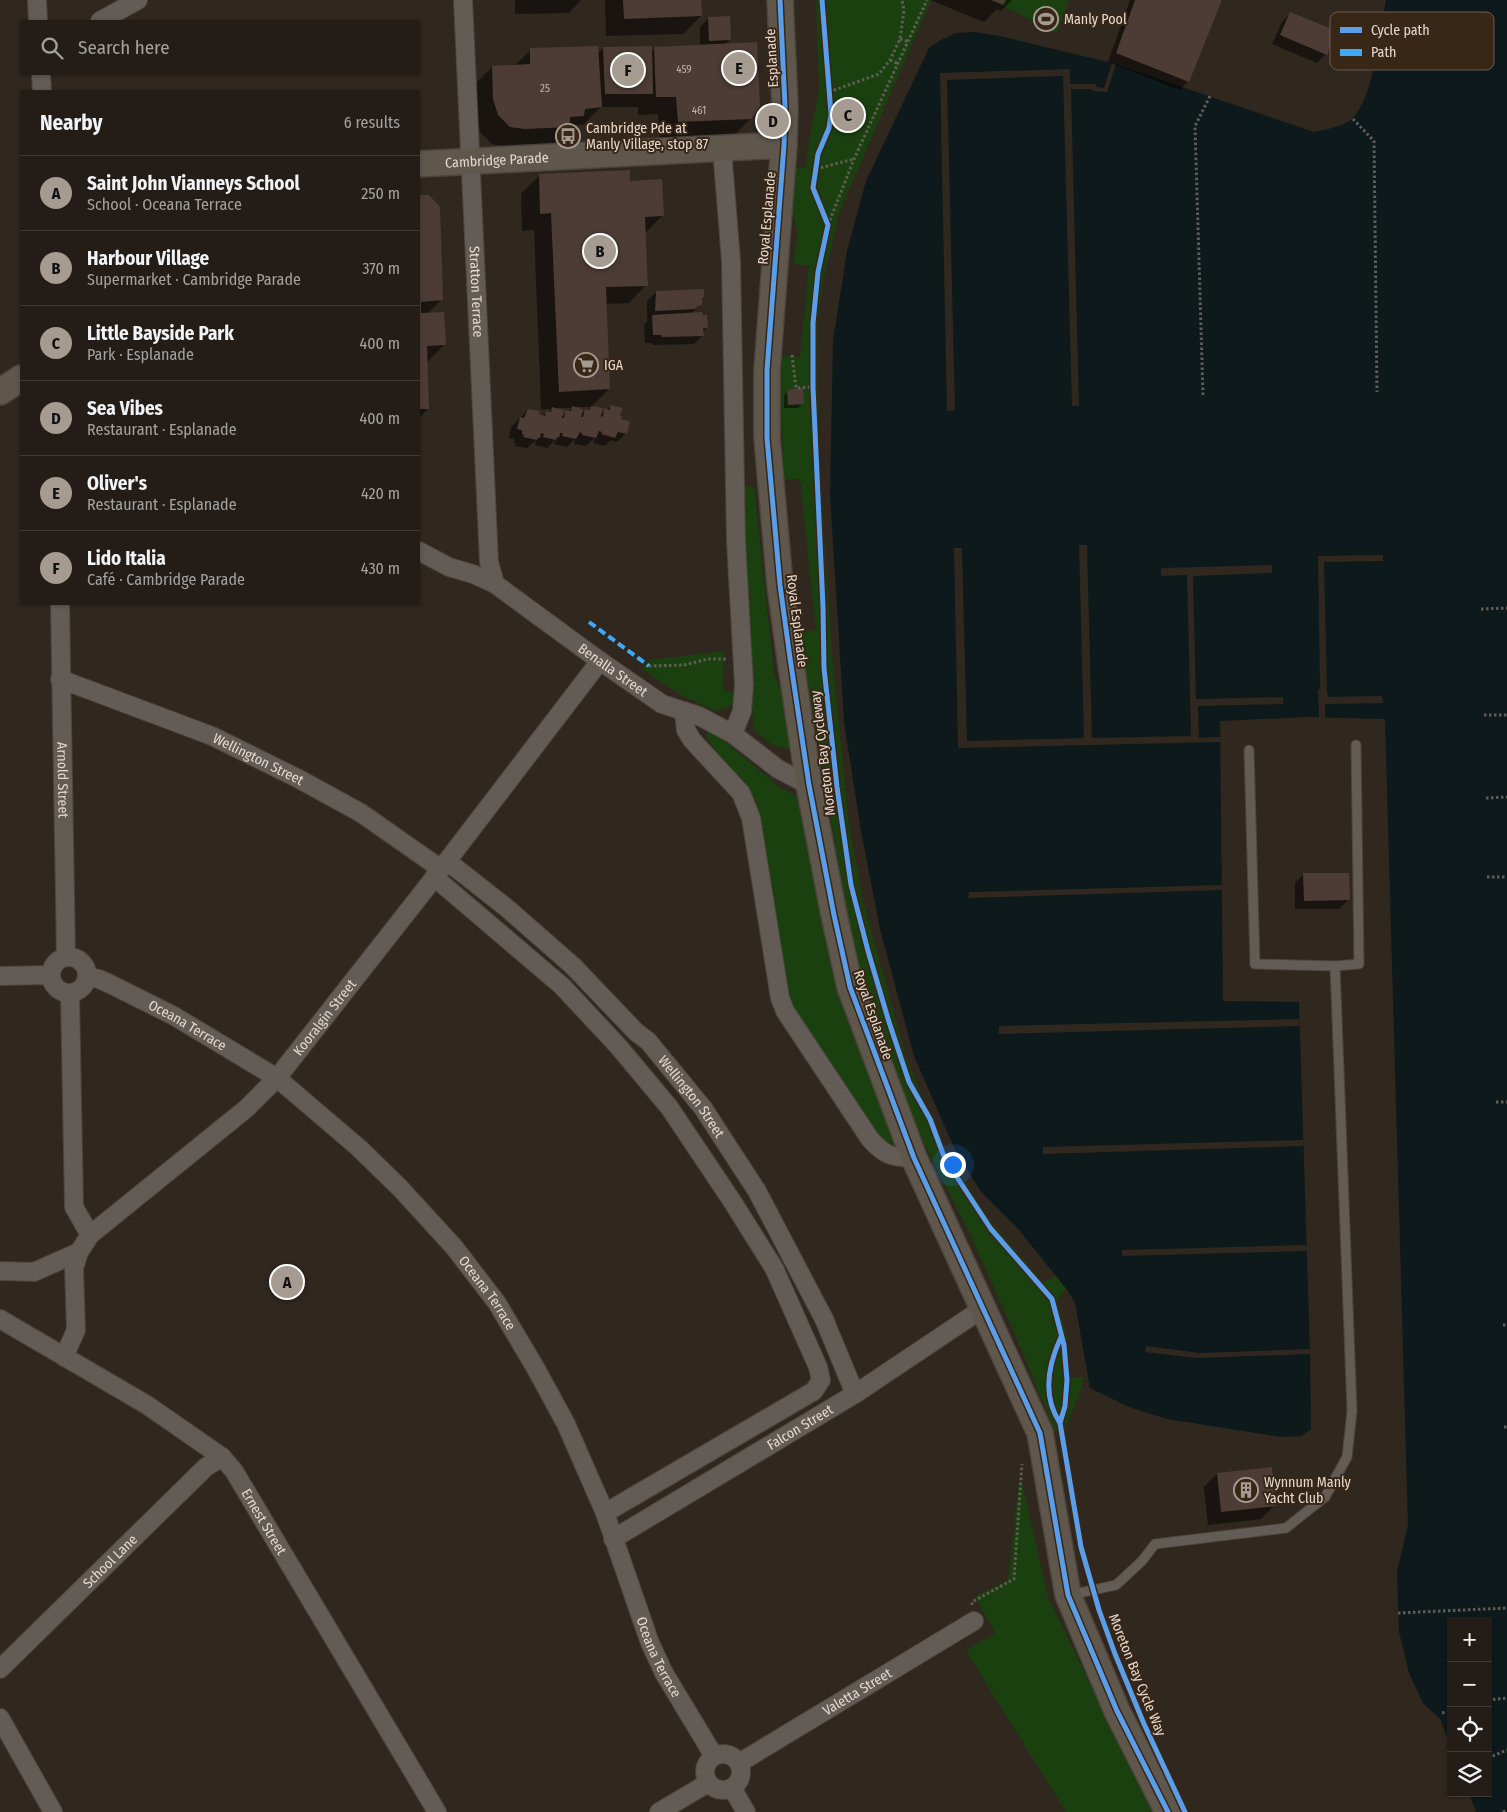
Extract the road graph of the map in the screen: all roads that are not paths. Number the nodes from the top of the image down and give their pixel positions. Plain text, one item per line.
1 (37, 0) edge
2 (138, 0) edge
3 (463, 0) edge
4 (780, 0) edge
5 (38, 20) edge
6 (102, 20) edge
7 (41, 75) edge
8 (42, 90) edge
9 (784, 145) junction
10 (722, 148) junction
11 (469, 160) junction
12 (420, 164) edge
13 (20, 379) edge
14 (0, 392) edge
15 (420, 552) edge
16 (495, 584) junction
17 (60, 605) edge
18 (600, 661) junction
19 (60, 679) junction
20 (684, 711) junction
21 (733, 734) junction
22 (1356, 744) dead end
23 (1249, 750) dead end
24 (809, 785) junction
25 (441, 869) junction
26 (66, 957) junction
27 (1335, 966) junction
28 (51, 975) junction
29 (0, 976) edge
30 (87, 977) junction
31 (70, 994) junction
32 (277, 1078) junction
33 (914, 1158) junction
34 (90, 1235) junction
35 (79, 1252) junction
36 (0, 1271) edge
37 (982, 1309) junction
38 (0, 1319) edge
39 (64, 1357) junction
40 (821, 1380) joint
41 (855, 1394) junction
42 (222, 1457) junction
43 (605, 1513) junction
44 (613, 1539) junction
45 (1068, 1595) junction
46 (974, 1621) road end
47 (0, 1669) edge
48 (0, 1718) edge
49 (714, 1756) junction
50 (739, 1763) junction
51 (708, 1783) junction
52 (732, 1788) junction
53 (53, 1812) edge
54 (437, 1812) edge
55 (659, 1812) edge
56 (746, 1812) edge
57 (1168, 1812) edge

1 - 5 street
2 - 6 street
3 - 11 street, Stratton Terrace
4 - 9 street, Esplanade
7 - 8 street
9 - 10 street, Cambridge Parade
9 - 24 street, Royal Esplanade
10 - 11 street, Cambridge Parade
10 - 21 street
11 - 12 street, Cambridge Parade
11 - 16 street, Stratton Terrace
13 - 14 street
15 - 16 street, Benalla Street
16 - 18 street, Benalla Street
17 - 19 street, Arnold Street
18 - 20 street, Benalla Street
18 - 25 street, Kooralgin Street
19 - 25 street, Wellington Street
19 - 26 street, Arnold Street
20 - 21 street, Benalla Street
20 - 33 street
21 - 24 street, Benalla Street
22 - 27 lane
23 - 27 lane
24 - 33 street, Royal Esplanade
25 - 32 street, Kooralgin Street
25 - 40 street, Wellington Street
25 - 41 street, Wellington Street
26 - 28 street
26 - 30 street
27 - 45 lane
28 - 29 street
28 - 31 street
30 - 31 street
30 - 32 street, Oceana Terrace
31 - 34 street
32 - 34 street, Kooralgin Street
32 - 43 street, Oceana Terrace
33 - 37 street, Royal Esplanade
34 - 35 street, Kooralgin Street
35 - 36 street
35 - 39 street, Kooralgin Street
37 - 41 street, Falcon Street
37 - 45 street, Royal Esplanade
38 - 39 street, Ernest Street
39 - 42 street, Ernest Street
40 - 43 street, Falcon Street
41 - 44 street, Falcon Street
42 - 47 street, School Lane
42 - 54 street, Ernest Street
43 - 44 street, Oceana Terrace
44 - 49 street, Oceana Terrace
45 - 57 street, Royal Esplanade
46 - 50 street, Valetta Street
48 - 53 street
49 - 50 street
49 - 51 street
50 - 52 street
51 - 52 street
51 - 55 street
52 - 56 street

